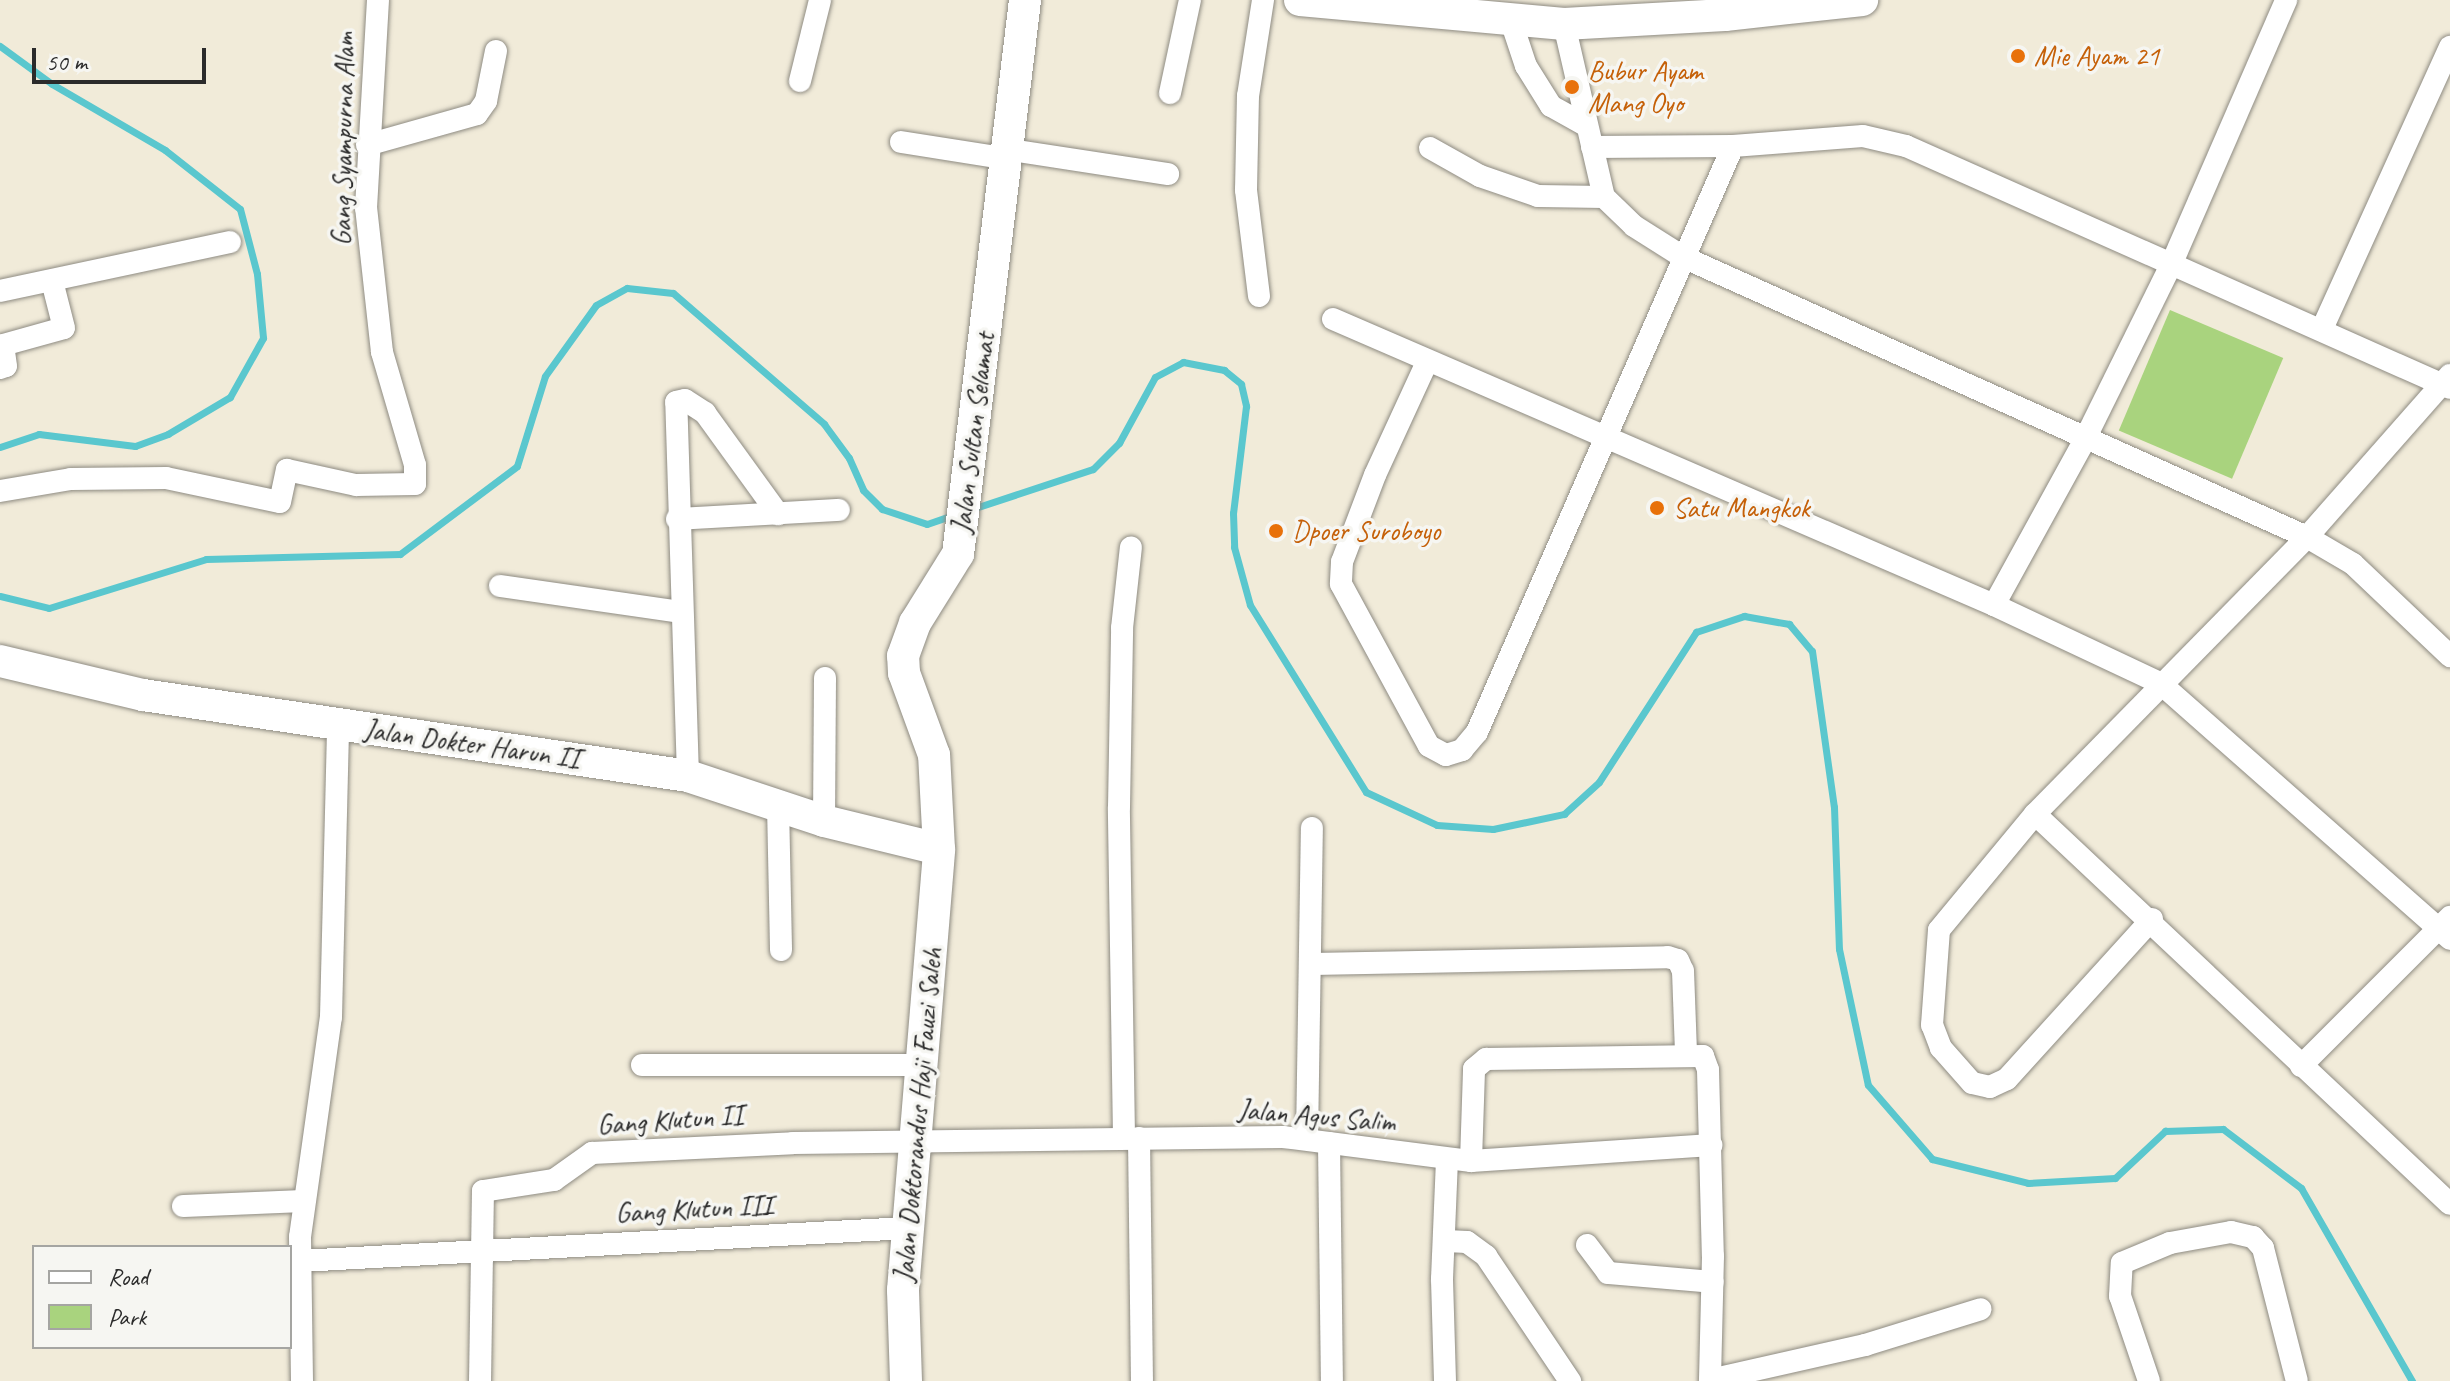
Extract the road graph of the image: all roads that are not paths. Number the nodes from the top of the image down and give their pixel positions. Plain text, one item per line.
1 (378, 0) edge
2 (820, 0) edge
3 (1025, 0) edge
4 (1190, 0) edge
5 (1263, 0) edge
6 (1300, 0) edge
7 (1862, 0) edge
8 (2286, 0) edge
9 (1723, 8) edge
10 (1511, 21) junction
11 (1564, 24) junction
12 (2450, 47) edge
13 (496, 51) dead end
14 (800, 81) dead end
15 (1170, 93) dead end
16 (1589, 136) junction
17 (901, 142) dead end
18 (367, 145) junction
19 (1733, 146) junction
20 (1430, 148) dead end
21 (1010, 154) junction
22 (1168, 174) dead end
23 (1604, 197) junction
24 (230, 242) dead end
25 (1683, 257) junction
26 (2171, 265) junction
27 (52, 281) junction
28 (0, 291) edge
29 (1259, 296) dead end
30 (1333, 319) dead end
31 (2322, 329) junction
32 (1427, 362) junction
33 (0, 368) edge
34 (2448, 382) edge
35 (1603, 435) junction
36 (2084, 441) junction
37 (0, 491) edge
38 (839, 510) dead end
39 (778, 514) junction
40 (677, 519) junction
41 (2307, 537) junction
42 (1131, 547) dead end
43 (500, 586) dead end
44 (1994, 605) junction
45 (681, 612) junction
46 (2450, 656) edge
47 (0, 661) edge
48 (825, 678) dead end
49 (2160, 683) junction
50 (338, 725) junction
51 (688, 776) junction
52 (778, 805) junction
53 (2035, 814) junction
54 (824, 821) junction
55 (1312, 828) dead end
56 (939, 849) junction
57 (2152, 919) junction
58 (2447, 928) edge
59 (781, 950) dead end
60 (1313, 964) junction
61 (1686, 1053) junction
62 (642, 1065) dead end
63 (922, 1065) junction
64 (2301, 1066) junction
65 (1131, 1138) junction
66 (1318, 1141) junction
67 (917, 1142) junction
68 (1711, 1145) junction
69 (1447, 1159) junction
70 (1471, 1161) junction
71 (304, 1201) junction
72 (2450, 1204) edge
73 (183, 1206) dead end
74 (908, 1228) junction
75 (1446, 1241) junction
76 (1587, 1245) dead end
77 (483, 1253) junction
78 (300, 1261) junction
79 (1713, 1282) junction
80 (1981, 1309) dead end
81 (2295, 1380) edge
82 (302, 1381) edge
83 (480, 1381) edge
84 (906, 1381) edge
85 (1142, 1381) edge
86 (1332, 1381) edge
87 (1445, 1381) edge
88 (1570, 1381) edge
89 (1710, 1381) edge
90 (2149, 1381) edge

1 - 18 street, Gang Syampurna Alam
2 - 14 street
3 - 21 street, Jalan Sultan Selamat
4 - 15 street
5 - 29 street
6 - 10 street
7 - 9 street
8 - 26 street
9 - 11 street
10 - 11 street
10 - 16 street
11 - 16 street
12 - 31 street
13 - 18 street
16 - 19 street
16 - 23 street
17 - 21 street
18 - 37 street, Gang Syampurna Alam
19 - 25 street
19 - 26 street
20 - 23 street
21 - 22 street
21 - 56 street, Jalan Sultan Selamat
23 - 25 street
24 - 27 street
25 - 35 street
25 - 36 street
26 - 31 street
26 - 36 street
27 - 28 street
27 - 33 street
30 - 32 street
31 - 34 street
32 - 35 street
32 - 35 street
34 - 41 street
35 - 44 street
36 - 41 street
36 - 44 street
38 - 39 street
39 - 40 street
39 - 40 street
40 - 45 street
41 - 46 street
41 - 49 street
42 - 65 street
43 - 45 street
44 - 49 street
45 - 51 street
47 - 50 street, Jalan Dokter Harun II
48 - 54 street
49 - 53 street
49 - 58 street
50 - 51 street, Jalan Dokter Harun II
50 - 71 street
51 - 52 street, Jalan Dokter Harun II
52 - 54 street, Jalan Dokter Harun II
52 - 59 street
53 - 57 street
53 - 57 street
54 - 56 street, Jalan Dokter Harun II
55 - 60 street
56 - 63 street, Jalan Doktorandus Haji Fauzi Saleh
57 - 64 street
58 - 64 street
60 - 61 street
60 - 66 street
61 - 68 street
61 - 70 street
62 - 63 street
63 - 67 street, Jalan Doktorandus Haji Fauzi Saleh
64 - 72 street
65 - 66 street, Jalan Agus Salim
65 - 67 street, Jalan Agus Salim
65 - 85 street
66 - 69 street, Jalan Agus Salim
66 - 86 street
67 - 74 street, Jalan Doktorandus Haji Fauzi Saleh
67 - 77 street, Gang Klutun II
68 - 70 street, Jalan Agus Salim
68 - 79 street
69 - 70 street, Jalan Agus Salim
69 - 75 street
71 - 73 street
71 - 78 street
74 - 77 street, Gang Klutun III
74 - 84 street, Jalan Doktorandus Haji Fauzi Saleh
75 - 87 street
75 - 88 street
76 - 79 street
77 - 78 street, Gang Klutun III
77 - 83 street, Gang Klutun II
78 - 82 street
79 - 89 street
80 - 89 street
81 - 90 street

